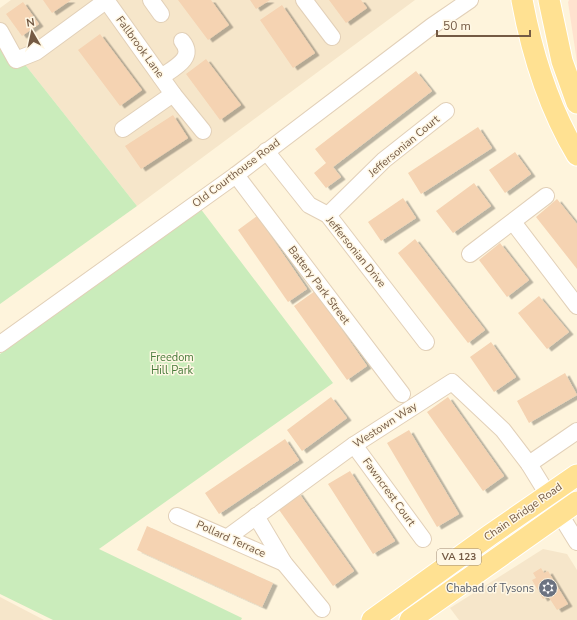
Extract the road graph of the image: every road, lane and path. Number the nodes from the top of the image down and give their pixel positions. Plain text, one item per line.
1 (106, 0) edge
2 (151, 0) edge
3 (304, 0) edge
4 (470, 0) edge
5 (522, 0) edge
6 (549, 0) edge
7 (161, 14) dead end
8 (0, 31) edge
9 (332, 37) dead end
10 (182, 41) dead end
11 (161, 77) junction
12 (173, 94) junction
13 (577, 103) edge
14 (446, 111) dead end
15 (123, 129) dead end
16 (203, 132) dead end
17 (266, 151) junction
18 (577, 155) edge
19 (236, 175) junction
20 (546, 196) dead end
21 (328, 216) junction
22 (513, 222) junction
23 (470, 254) dead end
24 (577, 306) edge
25 (426, 342) dead end
26 (0, 344) edge
27 (402, 394) dead end
28 (577, 431) edge
29 (354, 445) junction
30 (529, 464) junction
31 (577, 475) edge
32 (548, 495) junction
33 (577, 502) edge
34 (559, 515) junction
35 (177, 516) dead end
36 (256, 516) junction
37 (228, 537) junction
38 (576, 537) edge
39 (423, 539) dead end
40 (284, 563) junction
41 (322, 609) dead end
42 (372, 620) edge
43 (410, 620) edge

1 - 8 street
1 - 11 street, Fallbrook Lane
2 - 7 street
3 - 9 street
4 - 17 street, Old Courthouse Road
5 - 18 main road
6 - 13 main road
10 - 11 street
11 - 12 street, Fallbrook Lane
12 - 15 street
12 - 16 street, Fallbrook Lane
14 - 21 street, Jeffersonian Court
17 - 19 street, Old Courthouse Road
17 - 21 street, Jeffersonian Drive
19 - 26 street, Old Courthouse Road
19 - 27 street, Battery Park Street
20 - 22 street
21 - 25 street, Jeffersonian Drive
22 - 23 street
22 - 24 street
28 - 30 street
29 - 30 street, Westown Way
29 - 36 street, Westown Way
29 - 39 street, Fawncrest Court
30 - 32 street, Westown Way
31 - 32 main road, Chain Bridge Road / VA 123
32 - 34 street, Westown Way
32 - 42 main road, Chain Bridge Road / VA 123
33 - 34 main road, Chain Bridge Road / VA 123
34 - 38 street, Westown Way
34 - 43 main road, Chain Bridge Road / VA 123
35 - 37 street, Pollard Terrace
36 - 37 street, Westown Way
36 - 40 street
37 - 40 street, Pollard Terrace
40 - 41 street

